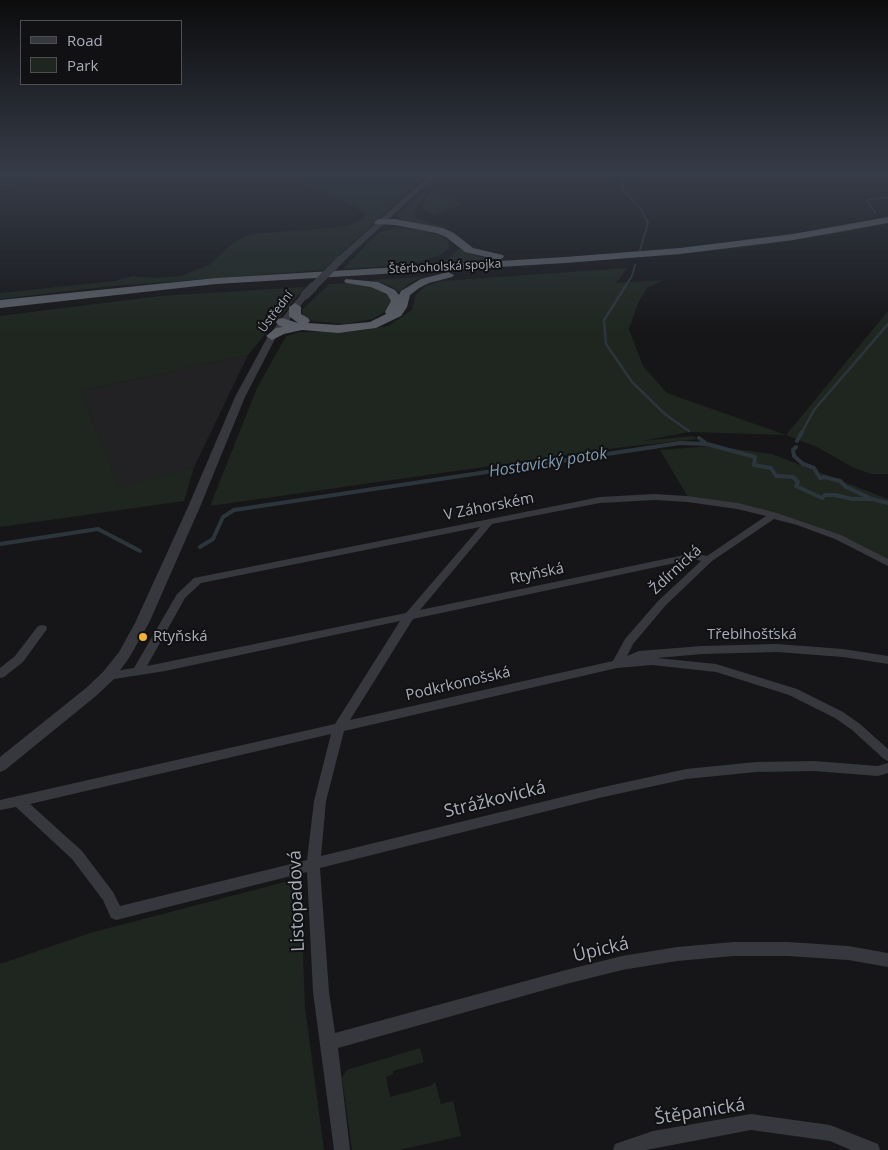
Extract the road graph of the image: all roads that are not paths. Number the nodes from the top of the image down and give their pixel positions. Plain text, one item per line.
1 (379, 228) edge
2 (415, 228) edge
3 (419, 228) edge
4 (842, 228) edge
5 (879, 228) edge
6 (565, 260) junction
7 (488, 270) junction
8 (372, 271) junction
9 (307, 280) junction
10 (0, 304) edge
11 (295, 307) junction
12 (0, 310) edge
13 (282, 322) junction
14 (302, 324) junction
15 (272, 336) junction
16 (774, 515) junction
17 (489, 522) junction
18 (709, 559) junction
19 (888, 564) edge
20 (409, 616) junction
21 (42, 629) dead end
22 (888, 660) edge
23 (617, 664) junction
24 (138, 671) junction
25 (0, 674) edge
26 (108, 676) junction
27 (339, 728) junction
28 (888, 756) edge
29 (0, 766) edge
30 (888, 768) edge
31 (18, 801) junction
32 (0, 805) edge
33 (313, 864) junction
34 (888, 960) edge
35 (329, 1043) junction
36 (342, 1150) edge
37 (621, 1150) edge
38 (872, 1150) edge

1 - 11 street, Ústřední, bridge
2 - 8 highway
3 - 6 highway
4 - 6 highway, Štěrboholská spojka
5 - 7 highway, Štěrboholská spojka
6 - 8 highway, Štěrboholská spojka
7 - 9 highway, Štěrboholská spojka
7 - 14 highway
8 - 10 highway, Štěrboholská spojka
9 - 12 highway, Štěrboholská spojka
9 - 14 highway
11 - 13 street, Ústřední
11 - 14 highway
13 - 14 highway
13 - 15 street, Ústřední
14 - 15 highway
15 - 26 street, Ústřední
16 - 17 street, V Záhorském
16 - 18 street, Ždírnická
16 - 19 street, V Záhorském
17 - 20 street, Listopadová
17 - 24 street, V Záhorském
18 - 20 street, Rtyňská
18 - 23 street, Ždírnická
20 - 24 street, Rtyňská
20 - 27 street, Listopadová
21 - 25 street
22 - 23 street, Třebihošťská
23 - 27 street, Podkrkonošská
23 - 28 street, Podkrkonošská
24 - 26 street, Rtyňská
26 - 29 street, Ústřední
27 - 31 street, Podkrkonošská
27 - 33 street, Listopadová
30 - 33 street, Strážkovická
31 - 32 street, Podkrkonošská
31 - 33 street, Strážkovická
33 - 35 street, Listopadová
34 - 35 street, Úpická
35 - 36 street, Listopadová
37 - 38 street, Štěpanická

